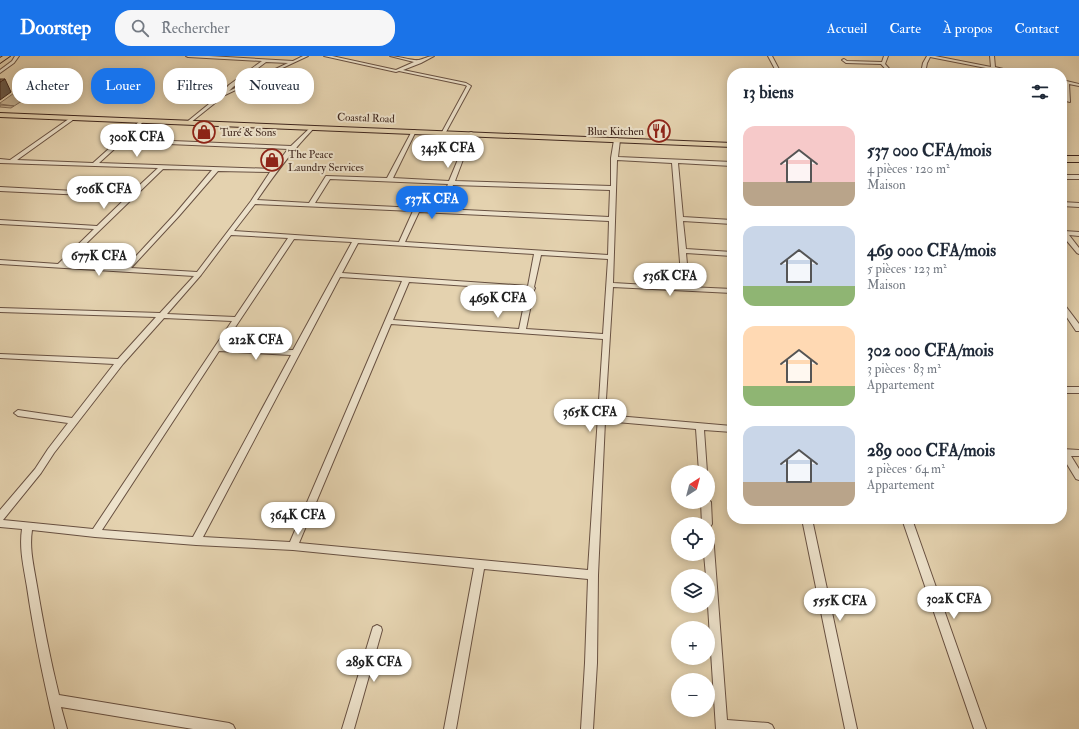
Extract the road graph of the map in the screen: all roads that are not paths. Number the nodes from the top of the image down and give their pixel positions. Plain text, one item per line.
1 (7, 56) edge
2 (17, 56) edge
3 (188, 56) edge
4 (306, 56) edge
5 (326, 56) edge
6 (392, 56) edge
7 (432, 56) edge
8 (770, 56) edge
9 (886, 56) edge
10 (929, 56) edge
11 (992, 56) edge
12 (266, 60) junction
13 (844, 60) dead end
14 (0, 61) edge
15 (294, 62) junction
16 (420, 62) junction
17 (883, 63) junction
18 (776, 68) edge
19 (886, 68) edge
20 (924, 68) edge
21 (983, 68) edge
22 (992, 68) edge
23 (399, 70) junction
24 (0, 72) edge
25 (1067, 82) edge
26 (1079, 85) edge
27 (227, 90) edge
28 (227, 94) edge
29 (1067, 95) edge
30 (1068, 101) dead end
31 (212, 104) edge
32 (0, 115) edge
33 (75, 117) junction
34 (142, 120) junction
35 (190, 122) junction
36 (312, 127) junction
37 (414, 131) junction
38 (444, 132) junction
39 (471, 133) junction
40 (121, 140) junction
41 (616, 140) junction
42 (727, 145) edge
43 (292, 148) junction
44 (614, 158) junction
45 (1067, 159) edge
46 (1079, 159) edge
47 (0, 161) edge
48 (12, 161) junction
49 (675, 161) junction
50 (727, 164) edge
51 (94, 165) junction
52 (162, 168) junction
53 (216, 169) junction
54 (274, 170) junction
55 (1067, 177) edge
56 (1079, 178) edge
57 (389, 180) junction
58 (452, 183) junction
59 (613, 188) junction
60 (0, 189) edge
61 (132, 196) junction
62 (253, 202) junction
63 (1067, 204) edge
64 (311, 205) junction
65 (1079, 205) edge
66 (417, 210) junction
67 (440, 212) junction
68 (611, 219) junction
69 (681, 219) junction
70 (0, 222) edge
71 (727, 222) edge
72 (99, 228) junction
73 (231, 233) junction
74 (1067, 233) edge
75 (1079, 234) edge
76 (293, 236) junction
77 (1067, 238) edge
78 (356, 240) junction
79 (402, 243) junction
80 (683, 251) junction
81 (538, 252) junction
82 (1079, 252) edge
83 (727, 254) edge
84 (610, 257) junction
85 (0, 262) edge
86 (59, 266) junction
87 (126, 270) junction
88 (199, 274) junction
89 (337, 275) junction
90 (406, 280) junction
91 (610, 285) junction
92 (532, 288) junction
93 (686, 288) junction
94 (727, 291) edge
95 (0, 310) edge
96 (162, 314) junction
97 (1067, 314) edge
98 (238, 319) junction
99 (388, 322) junction
100 (1079, 328) edge
101 (522, 330) junction
102 (607, 336) junction
103 (217, 349) junction
104 (296, 353) junction
105 (0, 356) edge
106 (120, 362) junction
107 (1067, 390) edge
108 (1079, 390) edge
109 (18, 413) dead end
110 (600, 418) junction
111 (75, 421) junction
112 (700, 427) junction
113 (727, 429) edge
114 (1067, 452) edge
115 (1079, 453) edge
116 (1067, 458) edge
117 (703, 465) edge
118 (1079, 477) edge
119 (0, 517) edge
120 (0, 523) edge
121 (808, 524) edge
122 (909, 524) edge
123 (28, 525) junction
124 (95, 533) junction
125 (196, 541) junction
126 (293, 546) junction
127 (710, 561) edge
128 (480, 564) junction
129 (593, 575) junction
130 (377, 630) dead end
131 (53, 700) junction
132 (722, 727) edge
133 (61, 729) edge
134 (229, 729) edge
135 (348, 729) edge
136 (450, 729) edge
137 (587, 729) edge
138 (768, 729) edge
139 (851, 729) edge
140 (980, 729) edge

1 - 14 main road
2 - 24 street
3 - 12 street
4 - 15 street
5 - 23 street
6 - 16 street
7 - 16 street
8 - 18 street
9 - 17 street
10 - 20 street
10 - 21 street
11 - 22 street
12 - 15 street
12 - 27 street
13 - 17 street
15 - 28 street
16 - 23 street
17 - 19 street
23 - 38 street
25 - 26 street
29 - 30 street
31 - 35 street
32 - 33 main road, Coastal Road
33 - 34 main road, Coastal Road
33 - 48 street
34 - 35 main road, Coastal Road
34 - 40 street
35 - 36 main road, Coastal Road
36 - 37 main road, Coastal Road
36 - 43 street
37 - 38 main road, Coastal Road
37 - 57 street
38 - 39 main road, Coastal Road
39 - 41 main road, Coastal Road
39 - 58 street
40 - 43 street
40 - 51 street
41 - 42 main road, Coastal Road
41 - 44 street
43 - 54 street
44 - 49 street
44 - 59 street
45 - 46 main road
47 - 48 street
48 - 51 street
49 - 50 street
49 - 69 street
51 - 52 street
52 - 53 street
52 - 61 street
53 - 54 street
53 - 87 street
54 - 62 street
55 - 56 street
57 - 58 street
57 - 64 street
58 - 59 street
58 - 67 street
59 - 68 street
60 - 61 street
61 - 72 street
62 - 64 street
62 - 73 street
63 - 65 street
64 - 66 street
66 - 67 street
66 - 79 street
67 - 68 street
68 - 84 street
69 - 71 street
69 - 80 street
70 - 72 street
72 - 86 street
73 - 76 street
73 - 88 street
74 - 75 street
76 - 78 street
76 - 98 street
77 - 82 street
78 - 79 street
78 - 89 street
79 - 81 street
80 - 83 street
80 - 93 street
81 - 84 street
81 - 92 street
84 - 91 street
85 - 86 street
86 - 87 street
87 - 88 street
88 - 96 street
89 - 90 street
89 - 104 street
90 - 92 street
90 - 99 street
91 - 93 street
91 - 102 street
92 - 101 street
93 - 94 street
95 - 96 street
96 - 98 street
96 - 106 street
97 - 100 street
98 - 103 street
99 - 101 street
99 - 126 street
101 - 102 street
102 - 110 street
103 - 104 street
103 - 124 street
104 - 125 street
105 - 106 street
106 - 111 street
107 - 108 street
109 - 111 street
110 - 112 street
110 - 129 street
111 - 119 street
112 - 113 street
112 - 117 street
114 - 115 street
116 - 118 street
120 - 123 street
121 - 139 street
122 - 140 street
123 - 124 street
123 - 131 street
124 - 125 street
125 - 126 street
126 - 128 street
127 - 132 street
128 - 129 street
128 - 136 street
129 - 137 street
130 - 135 street
131 - 133 street
131 - 134 street
132 - 138 street

